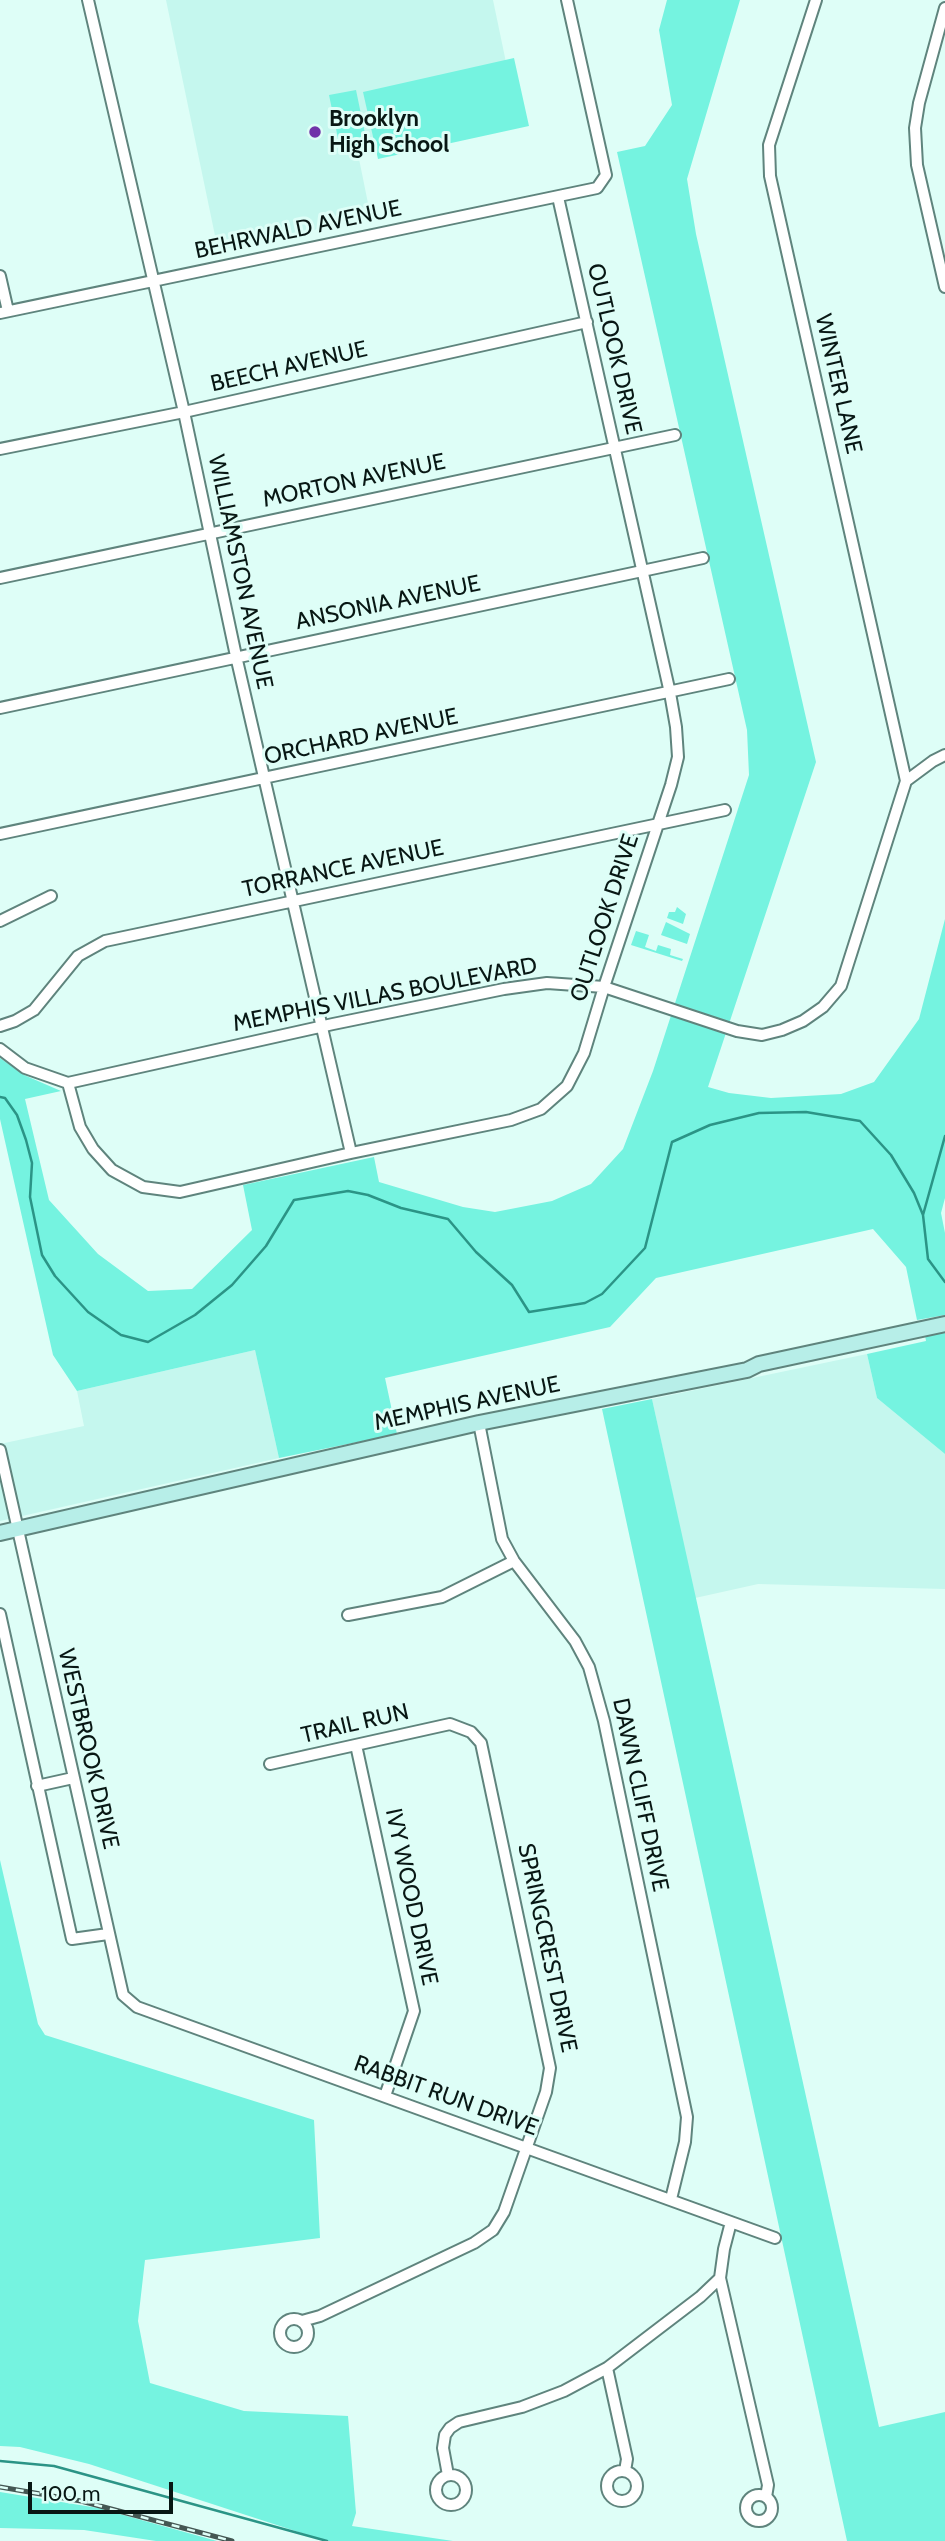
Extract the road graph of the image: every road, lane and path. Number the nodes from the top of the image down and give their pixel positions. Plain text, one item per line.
1 (88, 0) edge
2 (567, 0) edge
3 (816, 0) edge
4 (945, 8) edge
5 (558, 197) junction
6 (0, 276) edge
7 (154, 282) junction
8 (945, 287) edge
9 (4, 312) edge
10 (587, 322) junction
11 (184, 412) junction
12 (675, 435) dead end
13 (615, 446) junction
14 (0, 449) edge
15 (210, 534) junction
16 (702, 558) dead end
17 (642, 570) junction
18 (0, 578) edge
19 (236, 656) junction
20 (729, 679) dead end
21 (670, 694) junction
22 (0, 708) edge
23 (945, 755) edge
24 (264, 779) junction
25 (906, 781) junction
26 (725, 810) dead end
27 (658, 822) junction
28 (0, 834) edge
29 (51, 896) dead end
30 (293, 901) junction
31 (0, 922) edge
32 (604, 987) junction
33 (0, 1026) edge
34 (322, 1027) junction
35 (0, 1049) edge
36 (68, 1083) junction
37 (351, 1153) junction
38 (943, 1325) edge
39 (479, 1423) junction
40 (0, 1450) edge
41 (17, 1530) junction
42 (0, 1533) edge
43 (514, 1561) junction
44 (0, 1614) edge
45 (348, 1615) dead end
46 (450, 1724) joint
47 (356, 1745) junction
48 (270, 1764) dead end
49 (73, 1778) junction
50 (37, 1786) junction
51 (108, 1934) junction
52 (117, 1977) joint
53 (385, 2096) junction
54 (525, 2147) junction
55 (671, 2199) junction
56 (731, 2222) junction
57 (775, 2238) dead end
58 (720, 2278) junction
59 (302, 2321) dead end
60 (607, 2368) junction
61 (625, 2471) dead end
62 (448, 2475) dead end
63 (766, 2497) dead end

1 - 7 street, WILLIAMSTON AVENUE
2 - 5 street, BEHRWALD AVENUE
3 - 25 street, WINTER LANE
4 - 8 street
5 - 7 street, BEHRWALD AVENUE
5 - 10 street, OUTLOOK DRIVE
6 - 9 street
7 - 9 street, BEHRWALD AVENUE
7 - 11 street, WILLIAMSTON AVENUE
10 - 11 street, BEECH AVENUE
10 - 13 street, OUTLOOK DRIVE
11 - 14 street, BEECH AVENUE
11 - 15 street, WILLIAMSTON AVENUE
12 - 13 street, MORTON AVENUE
13 - 15 street, MORTON AVENUE
13 - 17 street, OUTLOOK DRIVE
15 - 18 street, MORTON AVENUE
15 - 19 street, WILLIAMSTON AVENUE
16 - 17 street, ANSONIA AVENUE
17 - 19 street, ANSONIA AVENUE
17 - 21 street, OUTLOOK DRIVE
19 - 22 street, ANSONIA AVENUE
19 - 24 street, WILLIAMSTON AVENUE
20 - 21 street, ORCHARD AVENUE
21 - 24 street, ORCHARD AVENUE
21 - 27 street, OUTLOOK DRIVE
23 - 25 street
24 - 28 street, ORCHARD AVENUE
24 - 30 street, WILLIAMSTON AVENUE
25 - 32 street, MEMPHIS VILLAS BOULEVARD
26 - 27 street, TORRANCE AVENUE
27 - 30 street, TORRANCE AVENUE
27 - 32 street, OUTLOOK DRIVE
29 - 31 street
30 - 33 street, TORRANCE AVENUE
30 - 34 street, WILLIAMSTON AVENUE
32 - 34 street, MEMPHIS VILLAS BOULEVARD
32 - 37 street, OUTLOOK DRIVE
34 - 36 street, MEMPHIS VILLAS BOULEVARD
34 - 37 street, WILLIAMSTON AVENUE
35 - 36 street
36 - 37 street, OUTLOOK DRIVE
38 - 39 main road, MEMPHIS AVENUE
39 - 41 main road, MEMPHIS AVENUE
39 - 43 street, DAWN CLIFF DRIVE
40 - 41 street, WESTBROOK DRIVE
41 - 42 main road, MEMPHIS AVENUE
41 - 49 street, WESTBROOK DRIVE
43 - 45 street
43 - 55 street, DAWN CLIFF DRIVE
44 - 50 street
46 - 47 street, TRAIL RUN
46 - 54 street, SPRINGCREST DRIVE
47 - 48 street, TRAIL RUN
47 - 53 street, IVY WOOD DRIVE
49 - 50 street
49 - 51 street, WESTBROOK DRIVE
50 - 51 street
51 - 52 street, WESTBROOK DRIVE
52 - 53 street, RABBIT RUN DRIVE
53 - 54 street, RABBIT RUN DRIVE
54 - 55 street, RABBIT RUN DRIVE
54 - 59 street, SPRINGCREST DRIVE
55 - 56 street, RABBIT RUN DRIVE
56 - 57 street, RABBIT RUN DRIVE
56 - 58 street
58 - 60 street
58 - 63 street
60 - 61 street
60 - 62 street

